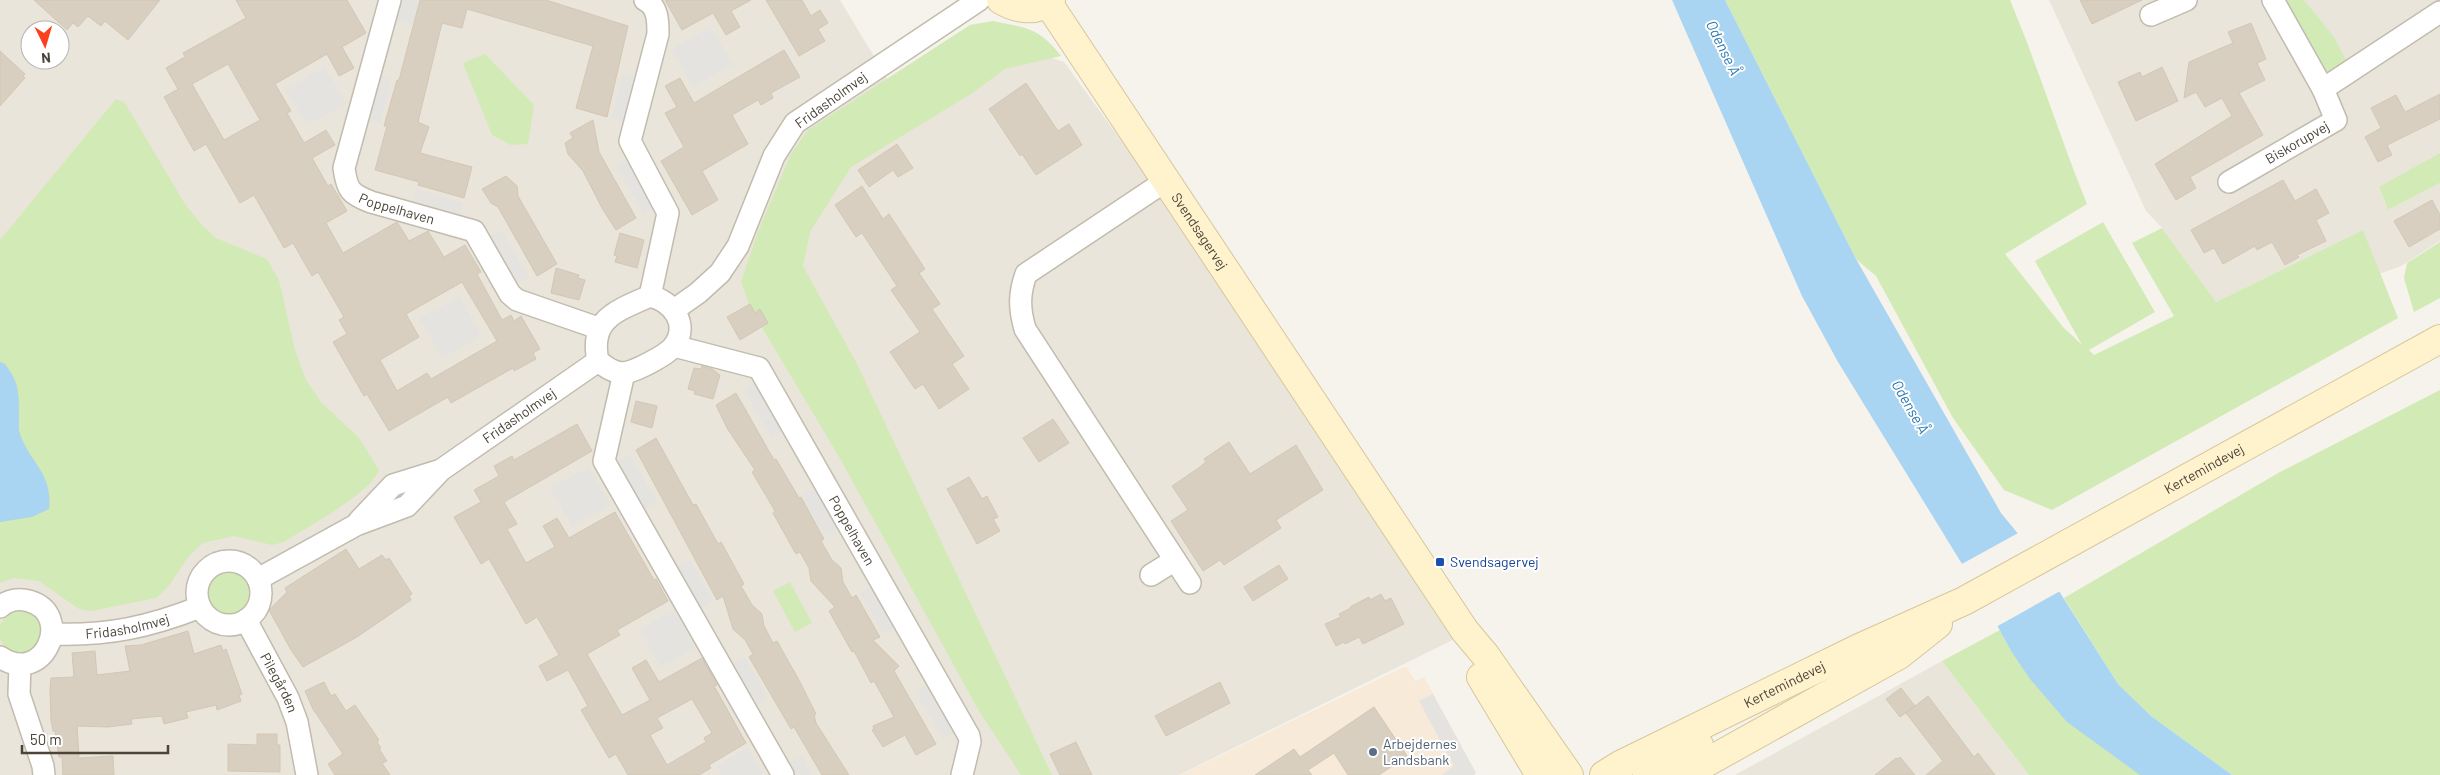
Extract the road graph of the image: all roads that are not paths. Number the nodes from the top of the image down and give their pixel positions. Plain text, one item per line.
1 (390, 0) edge
2 (645, 0) edge
3 (979, 0) edge
4 (1001, 0) edge
5 (2186, 0) edge
6 (2273, 0) edge
7 (2435, 0) edge
8 (1050, 1) edge
9 (2440, 8) edge
10 (2440, 12) edge
11 (2151, 15) dead end
12 (2323, 89) junction
13 (1167, 180) junction
14 (2230, 182) dead end
15 (650, 296) junction
16 (674, 310) junction
17 (598, 328) junction
18 (2440, 339) edge
19 (674, 346) junction
20 (598, 361) junction
21 (624, 373) junction
22 (1175, 560) junction
23 (1151, 575) dead end
24 (258, 579) junction
25 (1190, 583) dead end
26 (1968, 599) junction
27 (0, 607) edge
28 (200, 607) junction
29 (246, 620) junction
30 (1465, 631) junction
31 (52, 634) junction
32 (1857, 649) junction
33 (0, 657) edge
34 (20, 664) junction
35 (301, 749) junction
36 (44, 775) edge
37 (302, 775) edge
38 (307, 775) edge
39 (783, 775) edge
40 (962, 775) edge
41 (1540, 775) edge
42 (1569, 775) edge
43 (1604, 775) edge
44 (1647, 775) edge
45 (1684, 775) edge

1 - 17 street, Poppelhaven
2 - 15 street
3 - 16 street, Fridasholmvej
4 - 8 main road
5 - 11 street
6 - 12 street, Biskorupvej
7 - 9 street
8 - 13 main road, Svendsagervej
10 - 12 street
12 - 14 street, Biskorupvej
13 - 22 street, Svendsagervej
13 - 30 main road, Svendsagervej
15 - 16 street
15 - 17 street
16 - 19 street
17 - 20 street
18 - 26 main road, Kertemindevej
19 - 21 street
19 - 40 street, Poppelhaven
20 - 21 street
20 - 24 street, Fridasholmvej
21 - 39 street
22 - 23 street
22 - 25 street, Svendsagervej
24 - 28 street
24 - 29 street
26 - 32 main road, Kertemindevej
26 - 45 main road, Kertemindevej
27 - 31 street
28 - 29 street
28 - 31 street, Fridasholmvej
29 - 35 street, Pilegården
30 - 41 main road, Svendsagervej
30 - 42 main road, Svendsagervej
31 - 34 street
32 - 43 main road, Kertemindevej
32 - 44 main road
33 - 34 street
34 - 36 street
35 - 37 street, Pilegården
35 - 38 street, Pilegården

